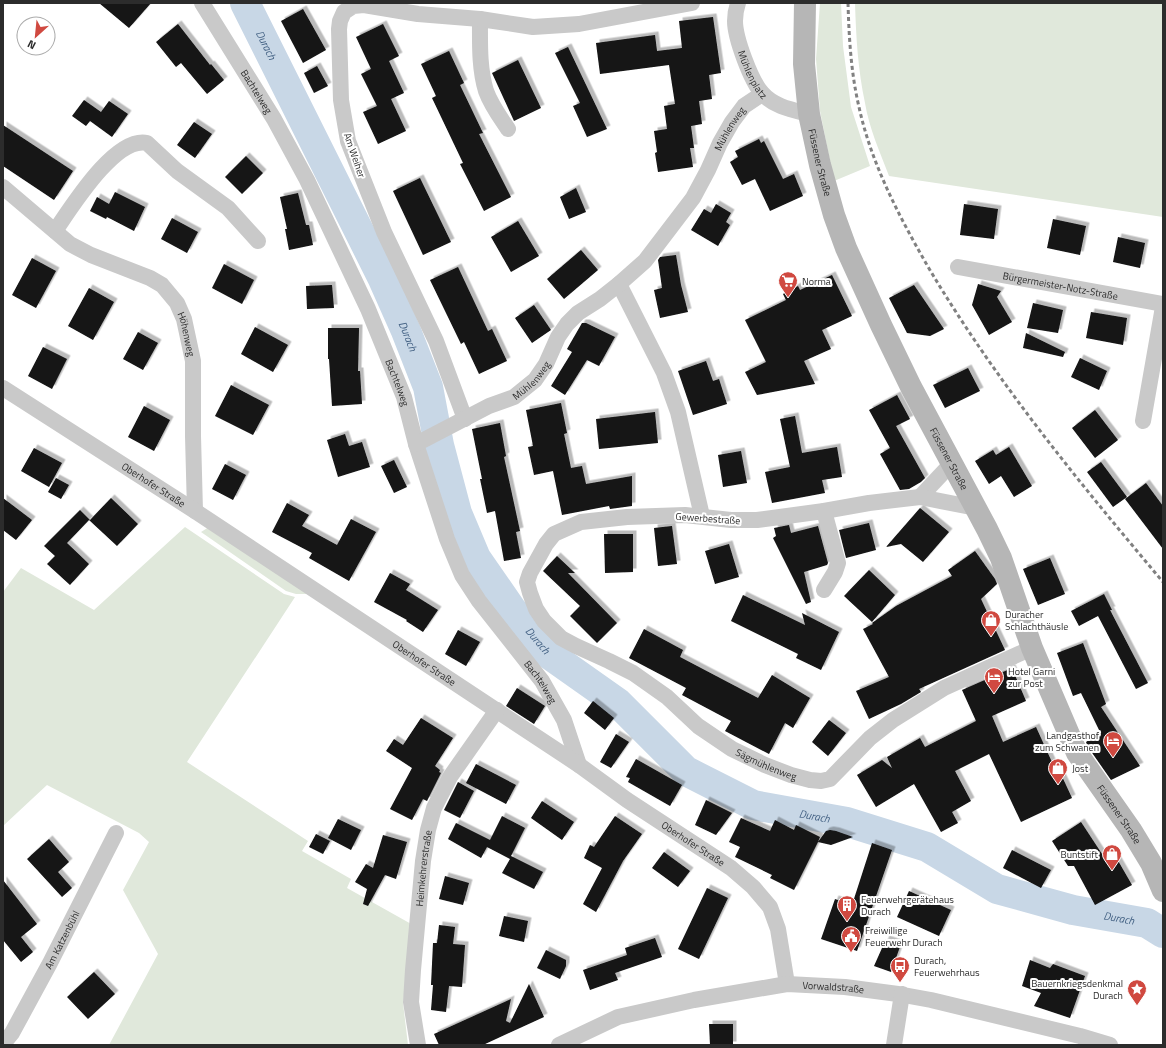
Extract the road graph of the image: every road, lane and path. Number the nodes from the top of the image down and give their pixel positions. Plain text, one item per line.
1 (202, 3) edge
2 (692, 3) edge
3 (738, 3) edge
4 (805, 3) edge
5 (480, 19) junction
6 (762, 94) junction
7 (809, 114) junction
8 (508, 129) dead end
9 (3, 187) edge
10 (55, 231) junction
11 (258, 241) dead end
12 (958, 267) dead end
13 (619, 284) junction
14 (1163, 306) edge
15 (3, 388) edge
16 (460, 421) junction
17 (1143, 421) dead end
18 (420, 442) junction
19 (952, 464) junction
20 (920, 497) junction
21 (976, 508) junction
22 (195, 511) junction
23 (824, 511) junction
24 (702, 516) junction
25 (527, 582) joint
26 (824, 590) dead end
27 (1032, 648) junction
28 (496, 710) junction
29 (579, 765) junction
30 (116, 833) dead end
31 (1163, 891) edge
32 (787, 984) junction
33 (902, 994) junction
34 (3, 1044) edge
35 (418, 1045) edge
36 (559, 1045) edge
37 (894, 1045) edge
38 (1110, 1045) edge

1 - 18 street, Bachtelweg
2 - 5 street, Am Weiher
3 - 6 street, Mühlenplatz
4 - 7 main road, Füssener Straße
5 - 8 street
5 - 16 street, Am Weiher
6 - 7 street, Mühlenplatz
6 - 13 street, Mühlenweg
7 - 19 main road, Füssener Straße
9 - 10 street, Höhenweg
10 - 11 street
10 - 22 street, Höhenweg
12 - 14 street, Bürgermeister-Notz-Straße
13 - 16 street, Mühlenweg
13 - 24 street
14 - 17 street, Bürgermeister-Notz-Straße
15 - 22 street, Oberhofer Straße
16 - 18 street, Mühlenweg
18 - 29 street, Bachtelweg
19 - 20 street
19 - 21 main road, Füssener Straße
20 - 21 street, Gewerbestraße
20 - 23 street, Gewerbestraße
21 - 27 main road, Füssener Straße
22 - 28 street, Oberhofer Straße
23 - 24 street, Gewerbestraße
23 - 26 street
24 - 25 street, Gewerbestraße
25 - 27 street, Sägmühlenweg
27 - 31 main road, Füssener Straße
28 - 29 street, Oberhofer Straße
28 - 35 street, Heimkehrerstraße
29 - 32 street, Oberhofer Straße
30 - 34 street, Am Katzenbühl
32 - 33 street, Vorwaldstraße
32 - 36 street, Vorwaldstraße
33 - 37 street
33 - 38 street, Vorwaldstraße

